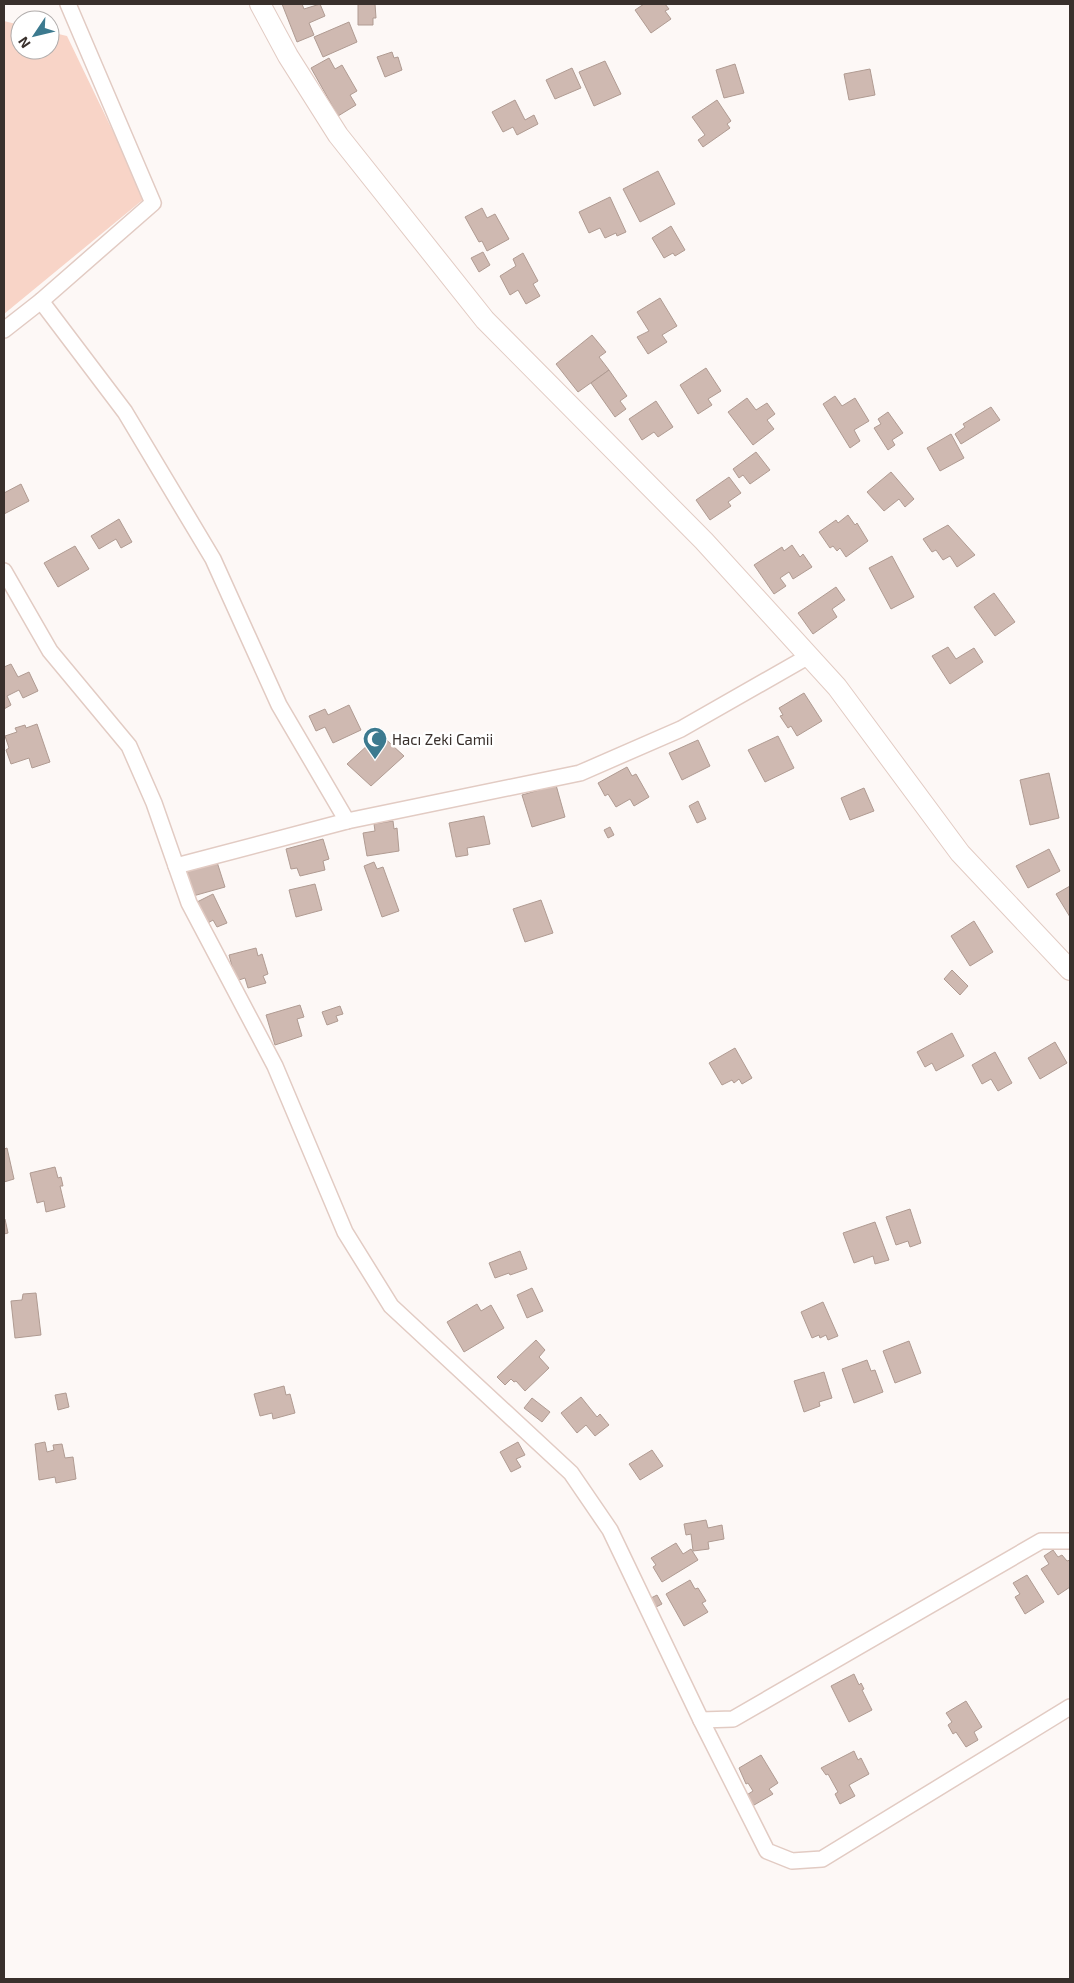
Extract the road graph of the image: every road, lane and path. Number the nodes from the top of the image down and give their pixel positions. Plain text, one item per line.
1 (68, 4) edge
2 (260, 4) edge
3 (41, 301) junction
4 (4, 330) edge
5 (4, 571) edge
6 (809, 656) junction
7 (347, 821) junction
8 (176, 866) junction
9 (1070, 970) edge
10 (1070, 1541) edge
11 (1070, 1707) edge
12 (701, 1720) junction

1 - 3 street
2 - 6 street
3 - 4 street
3 - 7 street
5 - 8 street
6 - 7 street
6 - 9 street
7 - 8 street
8 - 12 street
10 - 12 street
11 - 12 street

